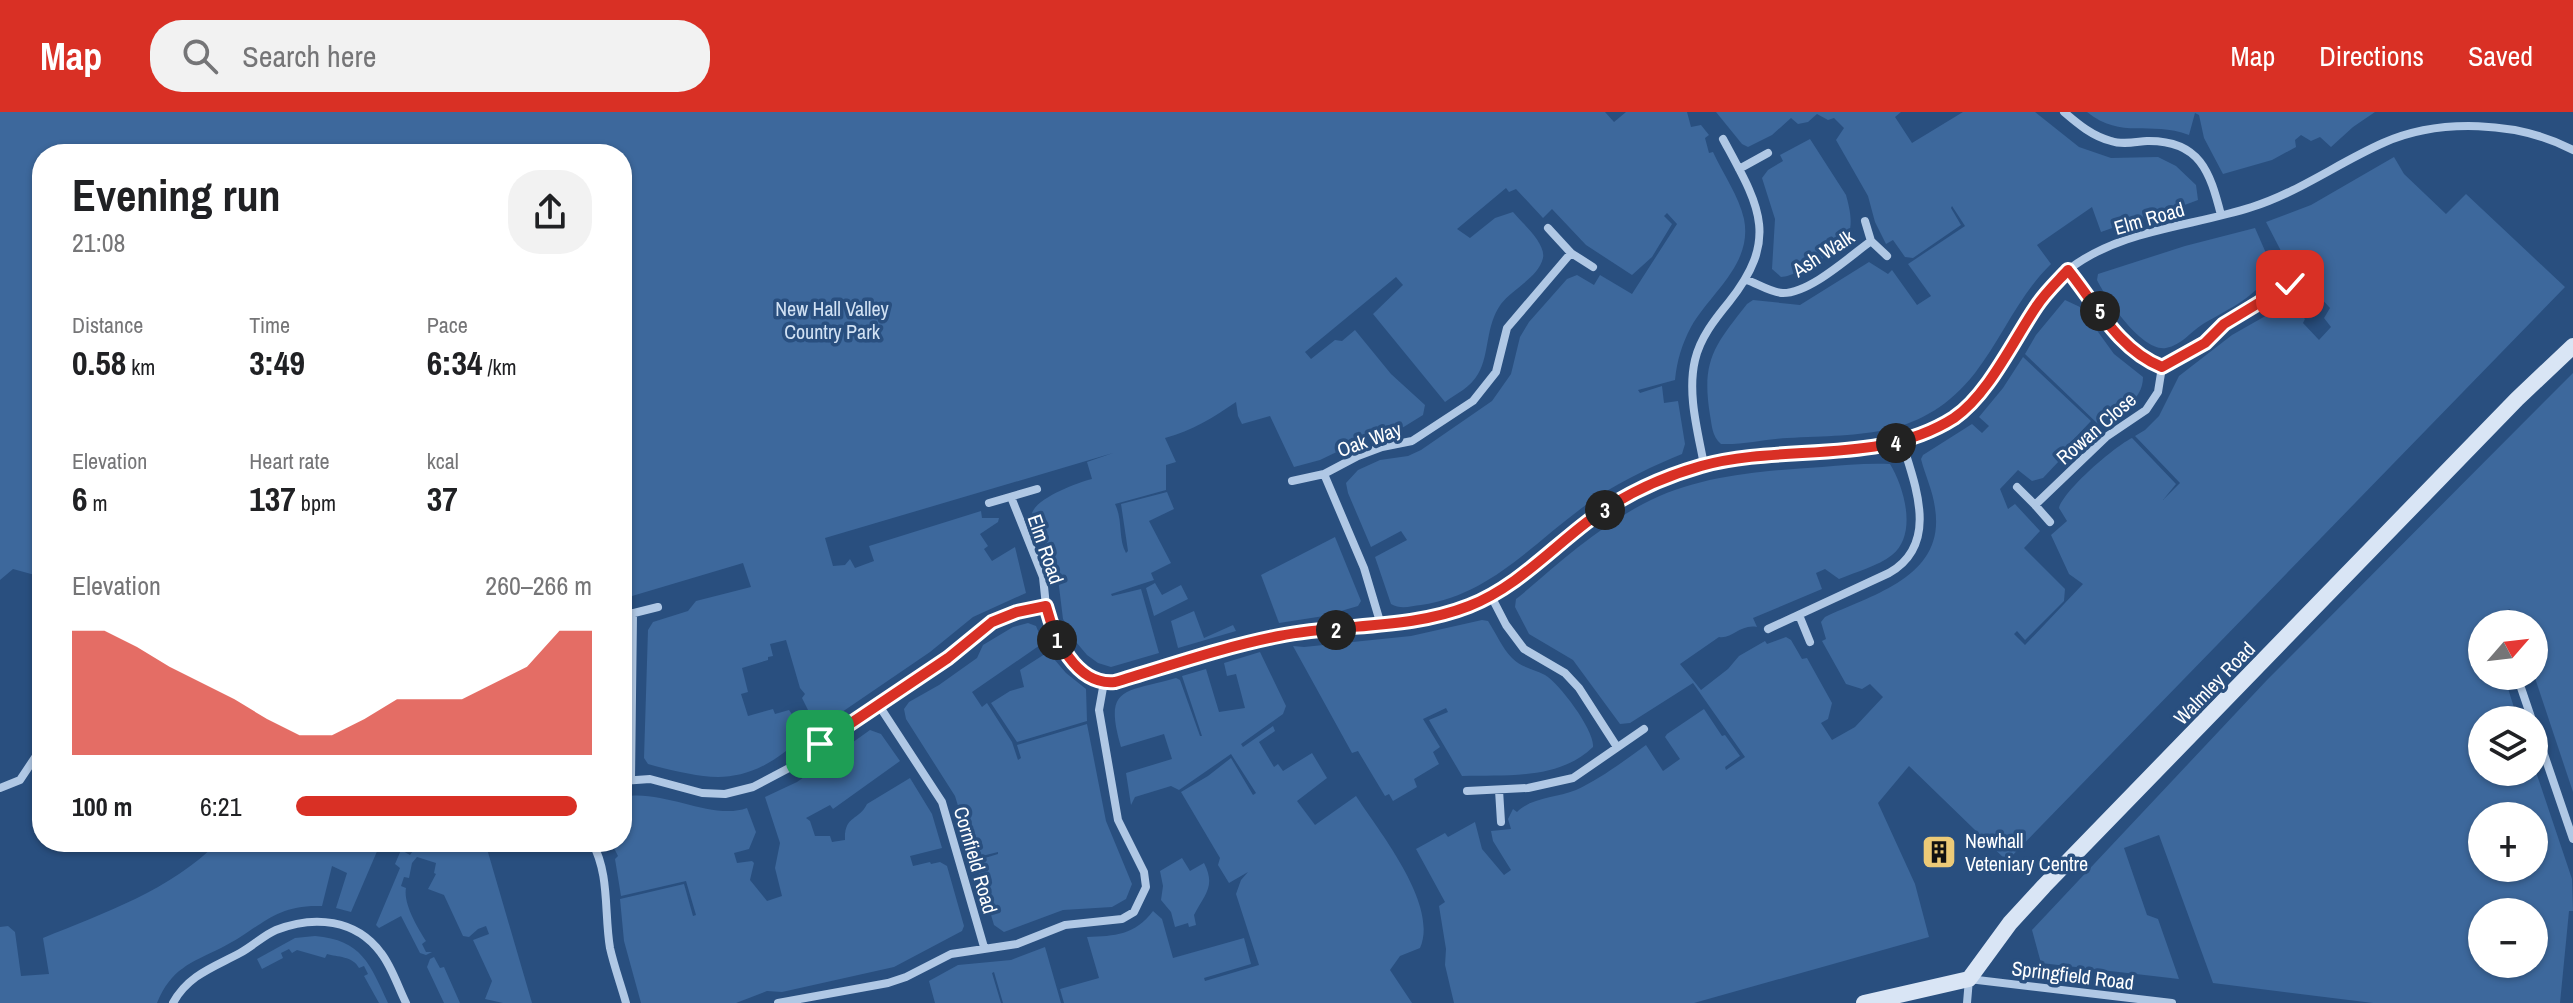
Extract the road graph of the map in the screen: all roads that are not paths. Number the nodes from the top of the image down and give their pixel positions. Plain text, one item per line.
1 (2064, 112) edge
2 (1723, 139) dead end
3 (2573, 150) edge
4 (1768, 153) dead end
5 (1739, 169) junction
6 (2221, 215) junction
7 (1865, 221) dead end
8 (1548, 228) dead end
9 (1871, 241) junction
10 (1571, 253) junction
11 (1887, 256) dead end
12 (2278, 261) dead end
13 (1593, 267) dead end
14 (2068, 270) junction
15 (1747, 280) junction
16 (2290, 284) junction
17 (2305, 300) dead end
18 (2573, 346) edge
19 (2162, 367) junction
20 (1902, 442) junction
21 (1704, 465) junction
22 (1324, 474) junction
23 (1292, 481) dead end
24 (2017, 487) dead end
25 (1037, 489) dead end
26 (1011, 497) junction
27 (989, 503) dead end
28 (2035, 505) junction
29 (2050, 522) dead end
30 (1491, 596) junction
31 (1046, 606) junction
32 (658, 607) dead end
33 (633, 613) joint
34 (1799, 615) junction
35 (1381, 625) junction
36 (1768, 629) dead end
37 (632, 637) edge
38 (1810, 642) dead end
39 (1104, 682) junction
40 (878, 704) junction
41 (1644, 729) dead end
42 (1617, 747) junction
43 (32, 762) edge
44 (2548, 766) edge
45 (632, 780) edge
46 (0, 788) edge
47 (1499, 790) junction
48 (1467, 791) dead end
49 (1501, 822) dead end
50 (2573, 839) edge
51 (598, 852) edge
52 (984, 947) junction
53 (1969, 979) junction
54 (173, 1003) edge
55 (406, 1003) edge
56 (626, 1003) edge
57 (778, 1003) edge
58 (1864, 1003) edge
59 (1967, 1003) edge
60 (2172, 1003) edge

1 - 6 street
2 - 5 street
3 - 6 street, Elm Road
4 - 5 street
5 - 15 street
6 - 14 street, Elm Road
7 - 9 street, Ash Walk
8 - 10 street
9 - 11 street, Ash Walk
9 - 15 street, Ash Walk
10 - 13 street
10 - 22 street, Oak Way
12 - 16 street
14 - 19 street
14 - 20 street, Elm Road
15 - 21 street
16 - 17 street
16 - 19 street
18 - 53 main road, Walmley Road
19 - 28 street, Rowan Close
20 - 21 street, Elm Road
20 - 34 street
21 - 30 street, Elm Road
22 - 23 street, Oak Way
22 - 35 street, Oak Way
24 - 28 street
25 - 26 street, Elm Road
26 - 27 street, Elm Road
26 - 31 street, Elm Road
28 - 29 street
30 - 35 street, Elm Road
30 - 42 street
31 - 39 street, Elm Road
31 - 40 street
32 - 33 street
33 - 37 street
34 - 36 street
34 - 38 street
35 - 39 street, Elm Road
39 - 52 street
40 - 45 street
40 - 52 street, Cornfield Road
41 - 42 street
42 - 47 street
43 - 46 street
44 - 50 street
47 - 48 street
47 - 49 street
51 - 56 street
52 - 57 street
53 - 58 main road
53 - 59 street
53 - 60 street, Springfield Road
54 - 55 street

